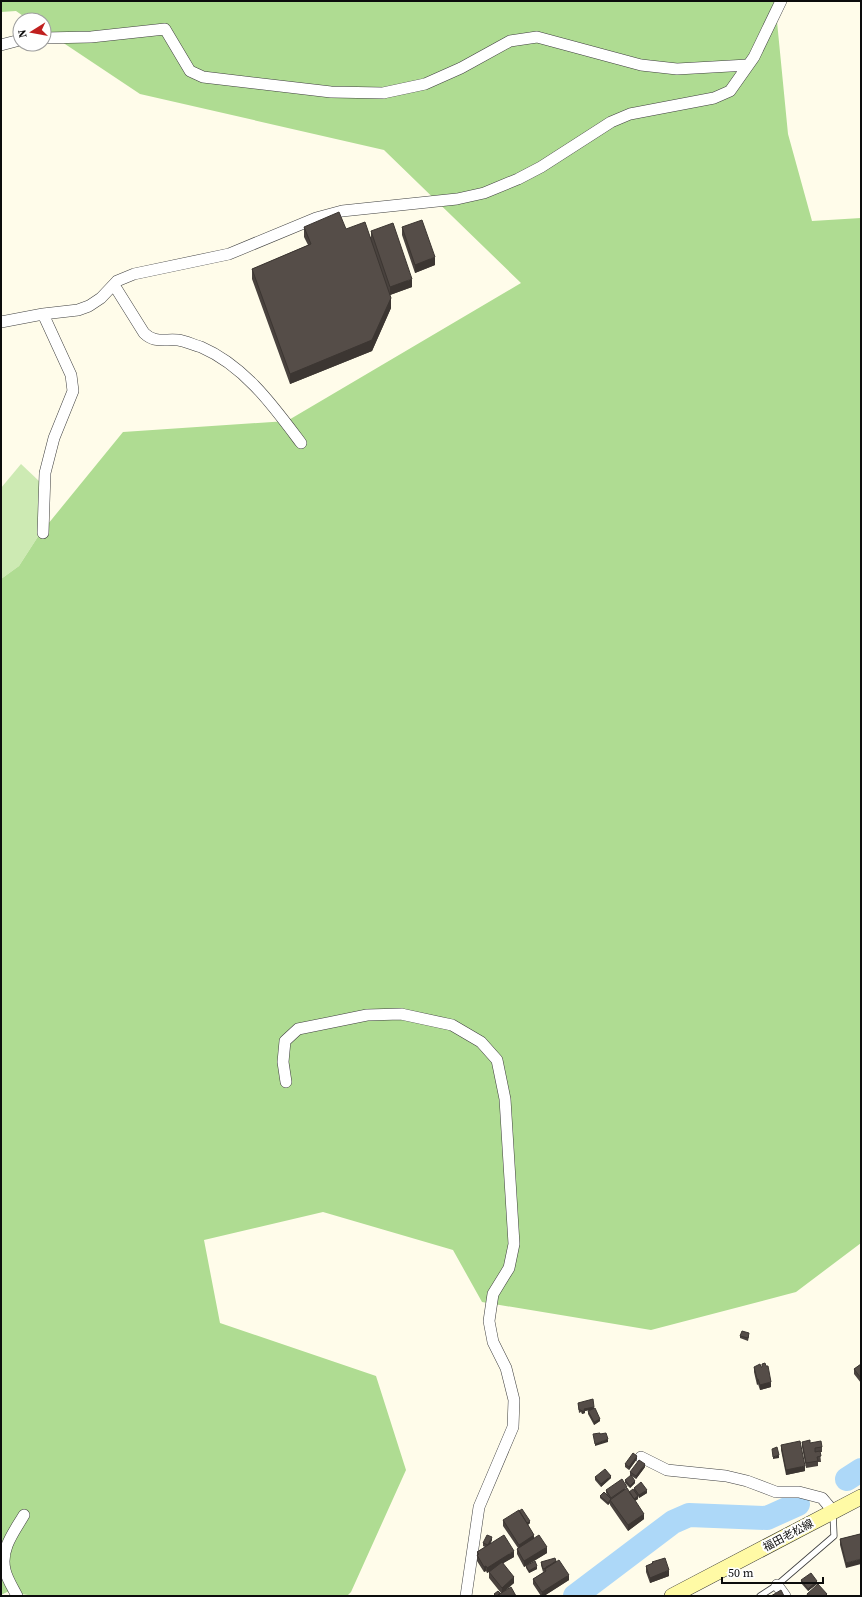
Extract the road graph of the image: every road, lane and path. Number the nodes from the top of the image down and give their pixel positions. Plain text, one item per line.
1 (781, 1) edge
2 (52, 38) edge
3 (12, 42) edge
4 (1, 45) edge
5 (748, 65) junction
6 (114, 285) junction
7 (44, 314) junction
8 (1, 322) edge
9 (301, 444) dead end
10 (43, 533) dead end
11 (286, 1082) dead end
12 (641, 1457) dead end
13 (861, 1497) edge
14 (833, 1511) junction
15 (24, 1515) dead end
16 (777, 1585) junction
17 (17, 1596) edge
18 (466, 1596) edge
19 (672, 1596) edge
20 (760, 1596) edge
21 (785, 1596) edge

1 - 5 street
2 - 5 street
3 - 4 street
5 - 6 street
6 - 7 street
6 - 9 street
7 - 8 street
7 - 10 street
11 - 18 street
12 - 14 street
13 - 14 main road, 福田老松線
14 - 16 lane
14 - 19 main road, 福田老松線
15 - 17 street
16 - 20 lane
16 - 21 street

